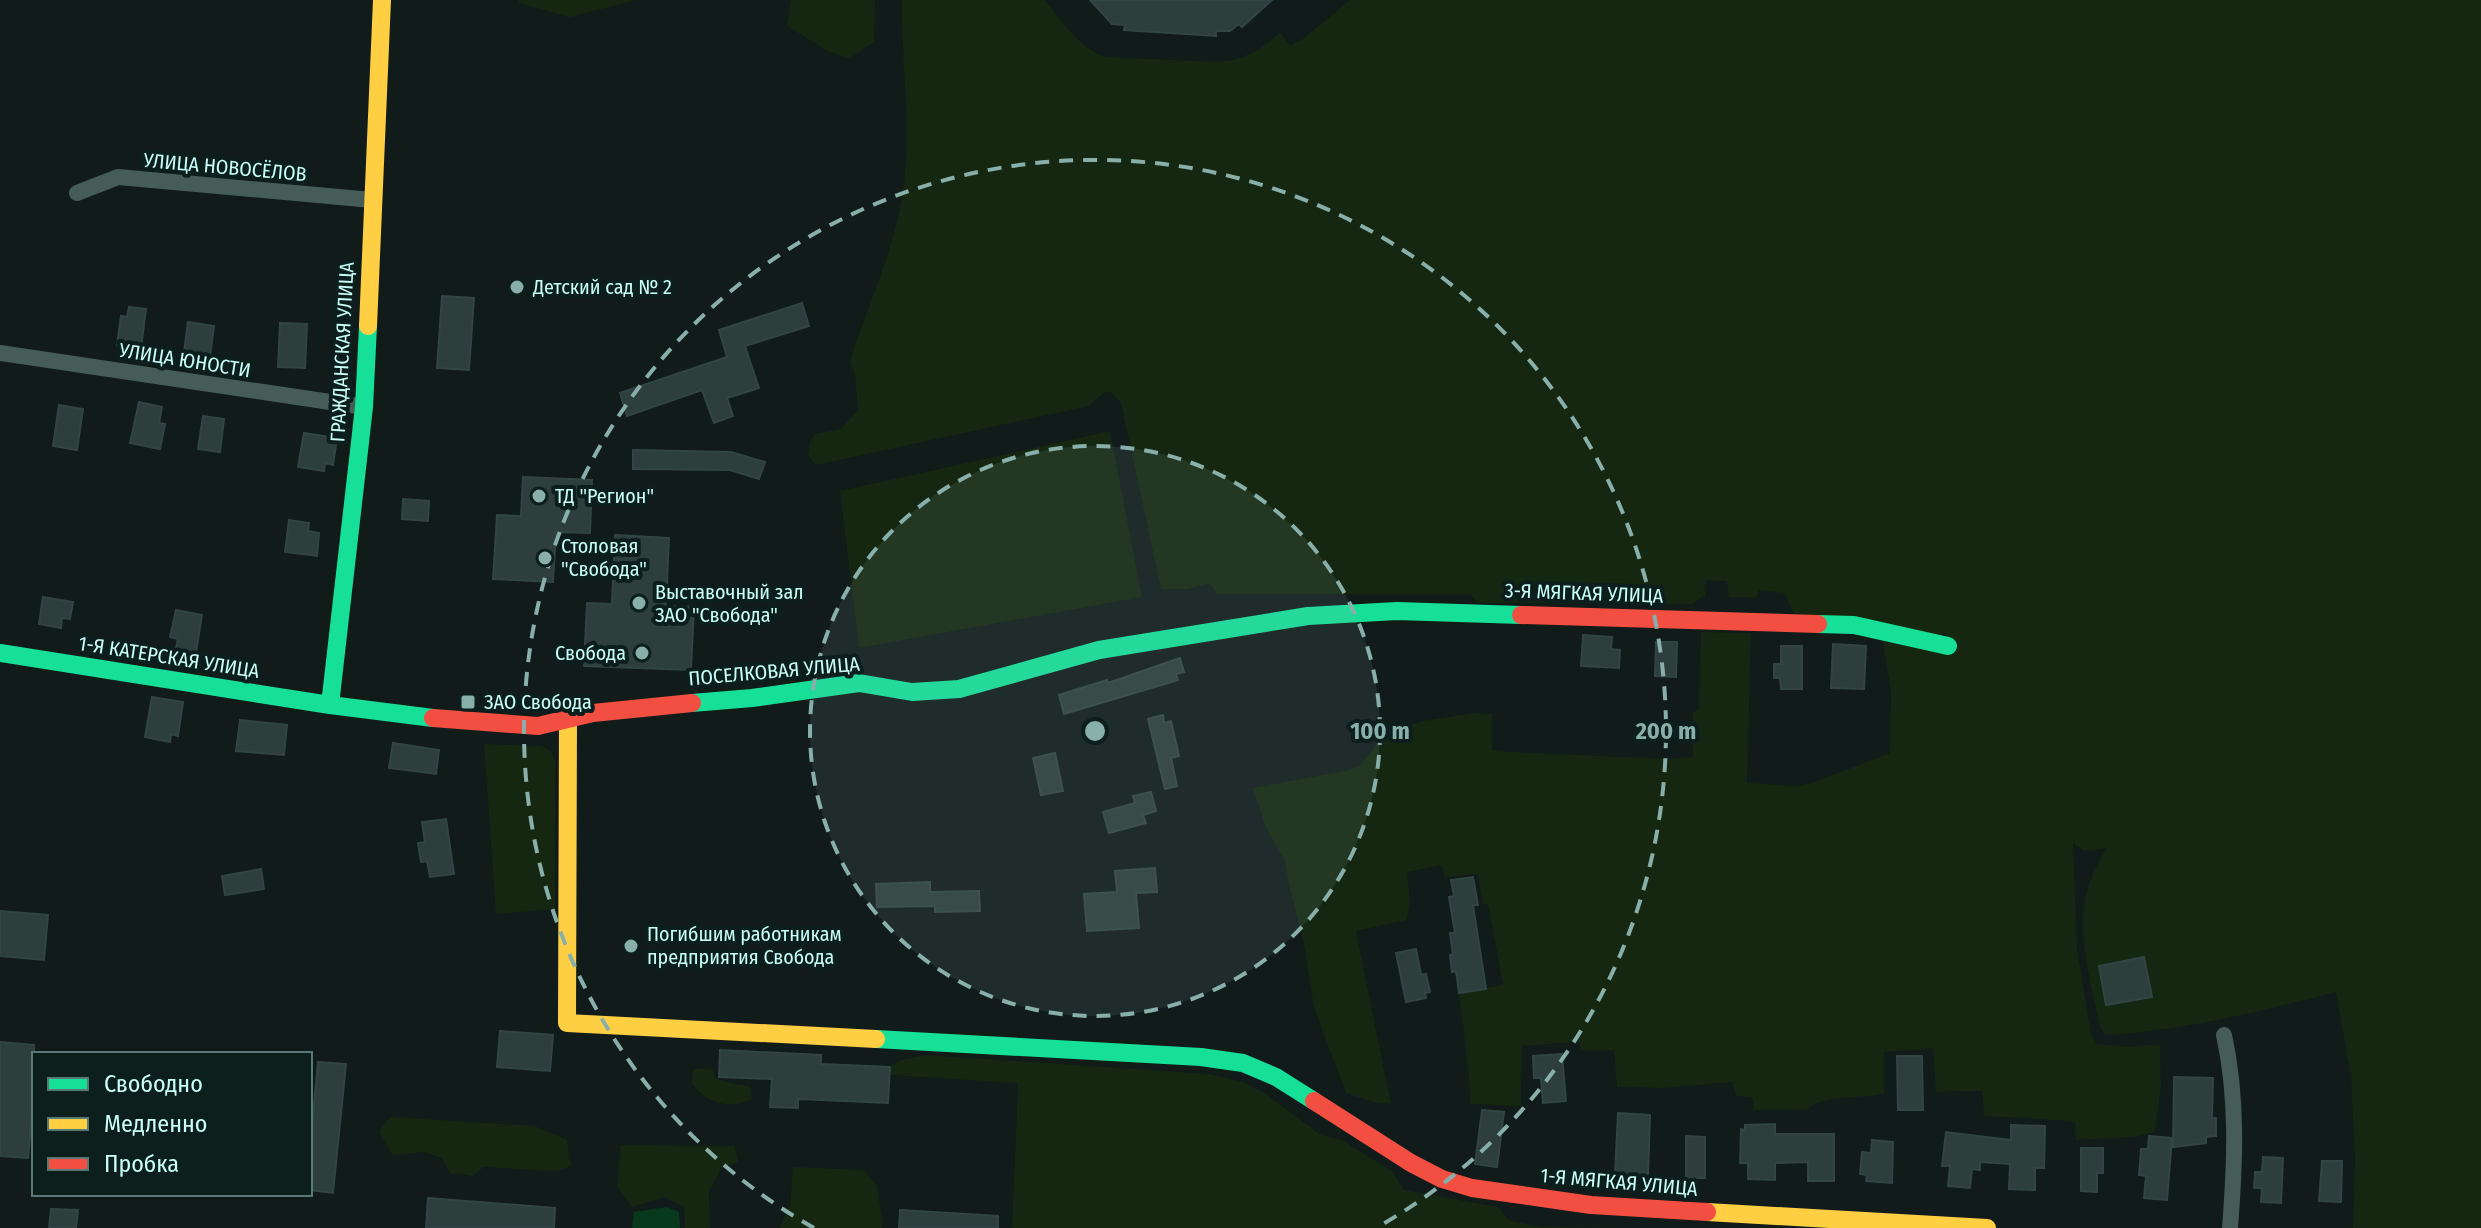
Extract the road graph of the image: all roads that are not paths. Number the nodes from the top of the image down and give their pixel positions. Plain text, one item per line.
1 (382, 0) edge
2 (77, 193) dead end
3 (372, 200) junction
4 (0, 353) edge
5 (364, 407) junction
6 (1217, 631) joint
7 (1948, 646) dead end
8 (0, 653) edge
9 (330, 705) junction
10 (568, 719) junction
11 (2224, 1035) dead end
12 (1987, 1228) edge
13 (2230, 1228) edge

1 - 3 street, ГРАЖДАНСКАЯ УЛИЦА
2 - 3 street, УЛИЦА НОВОСЁЛОВ
3 - 5 street, ГРАЖДАНСКАЯ УЛИЦА
4 - 5 street, УЛИЦА ЮНОСТИ
5 - 9 street, ГРАЖДАНСКАЯ УЛИЦА
6 - 7 street, 3-Я МЯГКАЯ УЛИЦА
6 - 10 street, ПОСЕЛКОВАЯ УЛИЦА
8 - 9 street, 1-Я КАТЕРСКАЯ УЛИЦА
9 - 10 street, ПОСЕЛКОВАЯ УЛИЦА
10 - 12 street, 1-Я МЯГКАЯ УЛИЦА
11 - 13 street

